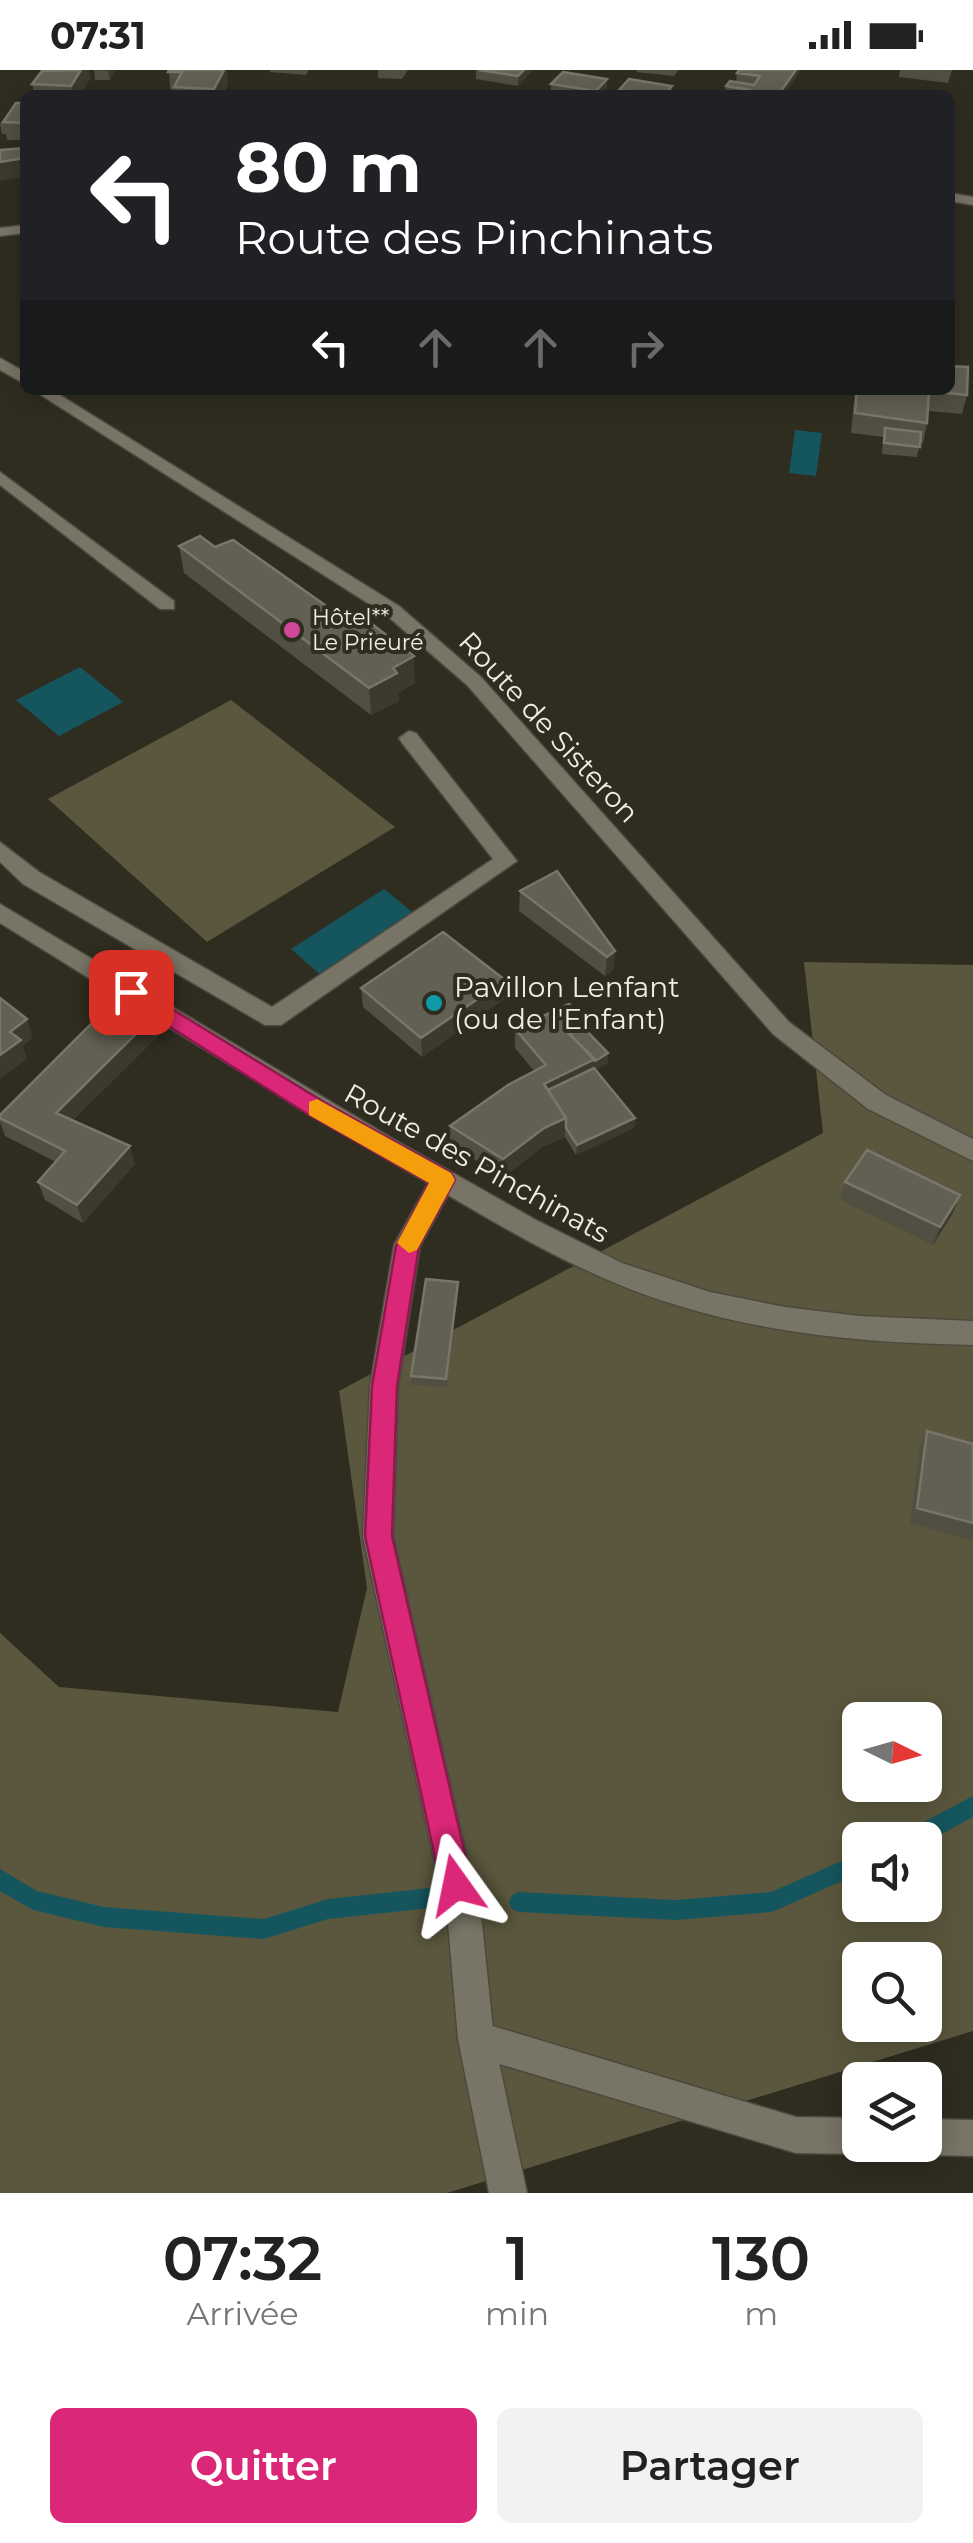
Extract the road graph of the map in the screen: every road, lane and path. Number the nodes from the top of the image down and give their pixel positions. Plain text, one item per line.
1 (49, 395) edge
2 (0, 477) edge
3 (168, 605) dead end
4 (410, 738) dead end
5 (0, 850) edge
6 (0, 912) edge
7 (973, 1150) edge
8 (443, 1180) junction
9 (973, 1333) edge
10 (476, 2038) junction
11 (842, 2136) edge
12 (942, 2137) edge
13 (973, 2138) edge
14 (508, 2193) edge

1 - 7 street, Route de Sisteron
2 - 3 street
4 - 5 street
6 - 8 street, Route des Pinchinats
8 - 9 street, Route des Pinchinats
8 - 10 street
10 - 11 street
10 - 14 street
12 - 13 street

